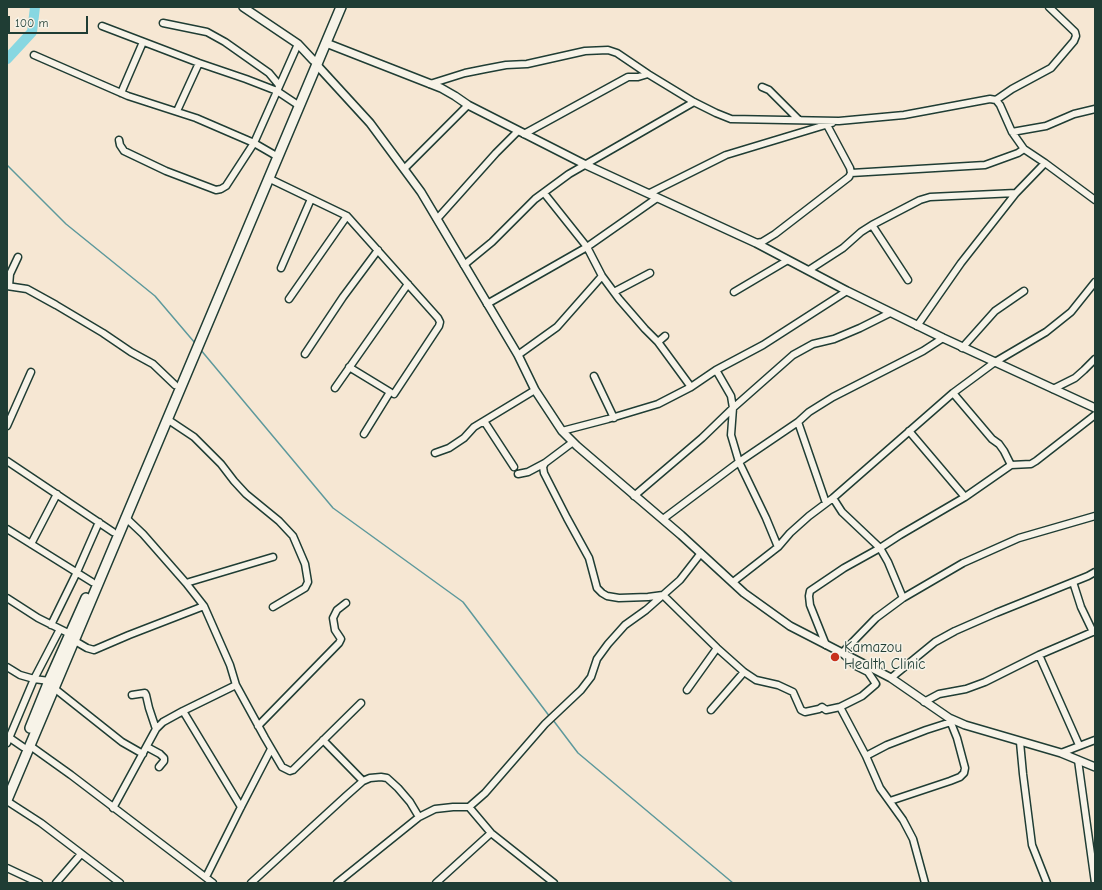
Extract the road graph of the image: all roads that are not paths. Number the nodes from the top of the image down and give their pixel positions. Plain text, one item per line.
1 (243, 7) edge
2 (336, 7) edge
3 (341, 7) edge
4 (1049, 7) edge
5 (163, 23) dead end
6 (102, 26) dead end
7 (143, 42) junction
8 (326, 43) junction
9 (298, 44) junction
10 (34, 55) dead end
11 (315, 62) junction
12 (199, 63) junction
13 (648, 74) junction
14 (430, 84) junction
15 (762, 87) dead end
16 (278, 88) junction
17 (121, 92) junction
18 (996, 100) junction
19 (694, 102) junction
20 (295, 103) junction
21 (468, 106) junction
22 (1095, 110) edge
23 (177, 111) junction
24 (800, 120) junction
25 (839, 121) junction
26 (827, 125) junction
27 (521, 132) junction
28 (1012, 132) junction
29 (119, 140) dead end
30 (254, 143) junction
31 (1024, 149) junction
32 (273, 154) junction
33 (1045, 163) junction
34 (584, 164) junction
35 (404, 169) junction
36 (851, 173) junction
37 (268, 178) junction
38 (544, 193) junction
39 (650, 193) junction
40 (1016, 193) junction
41 (657, 198) junction
42 (311, 199) junction
43 (1095, 200) edge
44 (347, 216) junction
45 (437, 219) junction
46 (872, 224) junction
47 (756, 243) junction
48 (587, 247) junction
49 (378, 250) junction
50 (18, 257) dead end
51 (788, 260) junction
52 (464, 265) junction
53 (281, 268) dead end
54 (810, 270) junction
55 (650, 273) dead end
56 (602, 276) junction
57 (908, 280) dead end
58 (1095, 282) edge
59 (408, 284) junction
60 (8, 286) edge
61 (847, 291) junction
62 (1024, 291) dead end
63 (614, 292) junction
64 (734, 292) dead end
65 (289, 299) dead end
66 (488, 304) junction
67 (890, 313) junction
68 (917, 326) junction
69 (665, 336) dead end
70 (943, 338) junction
71 (658, 342) junction
72 (962, 348) junction
73 (305, 354) dead end
74 (518, 355) junction
75 (1095, 359) edge
76 (995, 362) junction
77 (349, 366) junction
78 (716, 370) junction
79 (31, 372) dead end
80 (594, 376) dead end
81 (175, 385) junction
82 (335, 388) dead end
83 (691, 388) junction
84 (1053, 389) junction
85 (536, 390) junction
86 (953, 393) junction
87 (394, 394) dead end
88 (733, 408) junction
89 (1095, 408) edge
90 (1095, 415) edge
91 (614, 418) junction
92 (167, 419) junction
93 (484, 421) junction
94 (798, 422) junction
95 (7, 426) edge
96 (562, 431) junction
97 (909, 431) junction
98 (364, 434) dead end
99 (573, 442) junction
100 (435, 453) dead end
101 (7, 461) edge
102 (739, 462) junction
103 (545, 463) junction
104 (1010, 465) junction
105 (514, 467) dead end
106 (518, 474) dead end
107 (58, 494) junction
108 (634, 496) junction
109 (965, 496) junction
110 (833, 498) junction
111 (826, 503) junction
112 (1095, 516) edge
113 (125, 517) junction
114 (663, 520) junction
115 (99, 522) junction
116 (7, 529) edge
117 (113, 532) junction
118 (31, 544) junction
119 (778, 547) junction
120 (880, 548) junction
121 (702, 553) junction
122 (273, 557) dead end
123 (77, 572) junction
124 (1095, 572) edge
125 (92, 582) junction
126 (733, 582) junction
127 (1073, 582) junction
128 (186, 583) junction
129 (663, 595) junction
130 (7, 598) edge
131 (903, 598) junction
132 (346, 603) dead end
133 (204, 606) junction
134 (273, 607) dead end
135 (51, 625) junction
136 (60, 629) junction
137 (1094, 632) edge
138 (73, 637) junction
139 (826, 645) junction
140 (717, 648) junction
141 (842, 653) junction
142 (1039, 655) junction
143 (7, 667) edge
144 (744, 672) junction
145 (891, 678) junction
146 (34, 679) junction
147 (51, 684) junction
148 (236, 685) junction
149 (687, 690) dead end
150 (132, 695) dead end
151 (924, 702) junction
152 (361, 703) dead end
153 (840, 707) junction
154 (711, 710) dead end
155 (183, 711) junction
156 (950, 720) junction
157 (258, 726) junction
158 (156, 729) junction
159 (8, 739) edge
160 (323, 740) junction
161 (1095, 740) edge
162 (1020, 742) junction
163 (1079, 745) junction
164 (26, 746) junction
165 (147, 747) junction
166 (271, 749) junction
167 (1061, 753) junction
168 (143, 754) junction
169 (866, 756) junction
170 (1078, 760) junction
171 (159, 767) dead end
172 (1095, 767) edge
173 (363, 781) junction
174 (7, 785) edge
175 (7, 800) edge
176 (890, 801) junction
177 (241, 806) junction
178 (469, 807) junction
179 (112, 808) junction
180 (419, 818) junction
181 (491, 833) junction
182 (81, 854) junction
183 (7, 868) edge
184 (206, 878) junction
185 (39, 883) edge
186 (56, 883) edge
187 (120, 883) edge
188 (213, 883) edge
189 (250, 883) edge
190 (337, 883) edge
191 (436, 883) edge
192 (554, 883) edge
193 (924, 883) edge
194 (1047, 883) edge
195 (1095, 883) edge

1 - 9 street
2 - 11 main road
3 - 8 main road
4 - 18 street
5 - 16 street
6 - 7 street
7 - 12 street
7 - 17 street
8 - 11 main road
8 - 14 street
9 - 11 street
9 - 16 street
10 - 17 street
11 - 20 main road
11 - 35 street
11 - 37 main road
12 - 16 street
12 - 23 street
13 - 14 street
13 - 19 street
13 - 27 street
14 - 21 street
15 - 24 street
16 - 20 street
16 - 30 street
17 - 23 street
18 - 25 street
18 - 28 street
19 - 24 street
19 - 34 street
20 - 32 main road
21 - 27 street
21 - 35 street
22 - 28 street
23 - 30 street
24 - 25 street
25 - 26 street
26 - 36 street
26 - 39 street
27 - 34 street
27 - 45 street
28 - 31 street
29 - 30 street
30 - 32 street
31 - 33 street
31 - 36 street
32 - 81 main road
33 - 40 street
33 - 43 street
34 - 38 street
34 - 39 street
35 - 45 street
36 - 47 street
37 - 42 street
37 - 92 main road
38 - 48 street
38 - 52 street
39 - 41 street
40 - 46 street
40 - 68 street
41 - 47 street
41 - 48 street
42 - 44 street
42 - 53 street
44 - 49 street
44 - 65 street
45 - 52 street
46 - 54 street
46 - 57 street
47 - 51 street
48 - 56 street
48 - 66 street
49 - 59 street
49 - 73 street
50 - 60 street
51 - 54 street
51 - 64 street
52 - 66 street
54 - 61 street
55 - 63 street
56 - 63 street
56 - 74 street
58 - 76 street
59 - 77 street
59 - 87 street
60 - 81 street
61 - 67 street
61 - 78 street
62 - 72 street
63 - 71 street
66 - 74 street
67 - 68 street
67 - 88 street
68 - 70 street
69 - 71 street
70 - 72 street
70 - 94 street
71 - 83 street
72 - 76 street
74 - 85 street
75 - 84 street
76 - 84 street
76 - 86 street
77 - 82 street
77 - 98 street
78 - 83 street
78 - 88 street
79 - 95 street
80 - 91 street
81 - 117 main road
83 - 91 street
84 - 89 street
85 - 93 street
85 - 96 street
86 - 97 street
86 - 104 street
88 - 102 street
88 - 108 street
90 - 104 street
91 - 96 street
92 - 113 main road
92 - 134 street
93 - 100 street
93 - 105 street
94 - 102 street
94 - 111 street
96 - 99 street
97 - 109 street
97 - 110 street
99 - 103 street
99 - 108 street
101 - 107 street
102 - 114 street
102 - 119 street
103 - 106 street
103 - 129 street
104 - 109 street
107 - 115 street
107 - 118 street
108 - 114 street
109 - 120 street
110 - 111 street
110 - 120 street
111 - 119 street
112 - 131 street
113 - 128 street
113 - 138 main road
114 - 121 street
115 - 117 street
115 - 123 street
116 - 118 street
117 - 125 main road
118 - 123 street
119 - 126 street
120 - 131 street
120 - 139 street
121 - 126 street
121 - 129 street
122 - 128 street
123 - 125 street
123 - 135 street
124 - 127 street
125 - 138 main road
126 - 139 street
127 - 137 street
127 - 145 street
128 - 133 street
129 - 140 street
129 - 178 street
130 - 135 street
131 - 141 street
132 - 157 street
133 - 138 street
133 - 148 street
135 - 136 street
136 - 138 street
136 - 146 street
137 - 142 street
138 - 147 main road
139 - 141 street
140 - 144 street
140 - 149 street
141 - 145 street
141 - 153 street
142 - 151 street
142 - 163 street
143 - 146 street
144 - 153 street
144 - 154 street
145 - 151 street
146 - 147 street
146 - 159 street
147 - 164 main road
147 - 168 street
148 - 155 street
148 - 157 street
150 - 158 street
151 - 156 street
152 - 160 street
153 - 169 street
155 - 158 street
155 - 177 street
156 - 162 street
156 - 169 street
156 - 176 street
157 - 166 street
158 - 165 street
159 - 164 street
160 - 166 street
160 - 173 street
161 - 163 street
162 - 167 street
162 - 194 street
163 - 167 street
164 - 174 main road
164 - 175 main road
164 - 179 street
165 - 168 street
165 - 171 street
166 - 177 street
167 - 170 street
168 - 179 street
169 - 176 street
170 - 172 street
170 - 195 street
173 - 180 street
173 - 189 street
175 - 182 street
176 - 193 street
177 - 184 street
178 - 180 street
178 - 181 street
179 - 184 street
180 - 190 street
181 - 191 street
181 - 192 street
182 - 186 street
182 - 187 street
183 - 185 street
184 - 188 street

